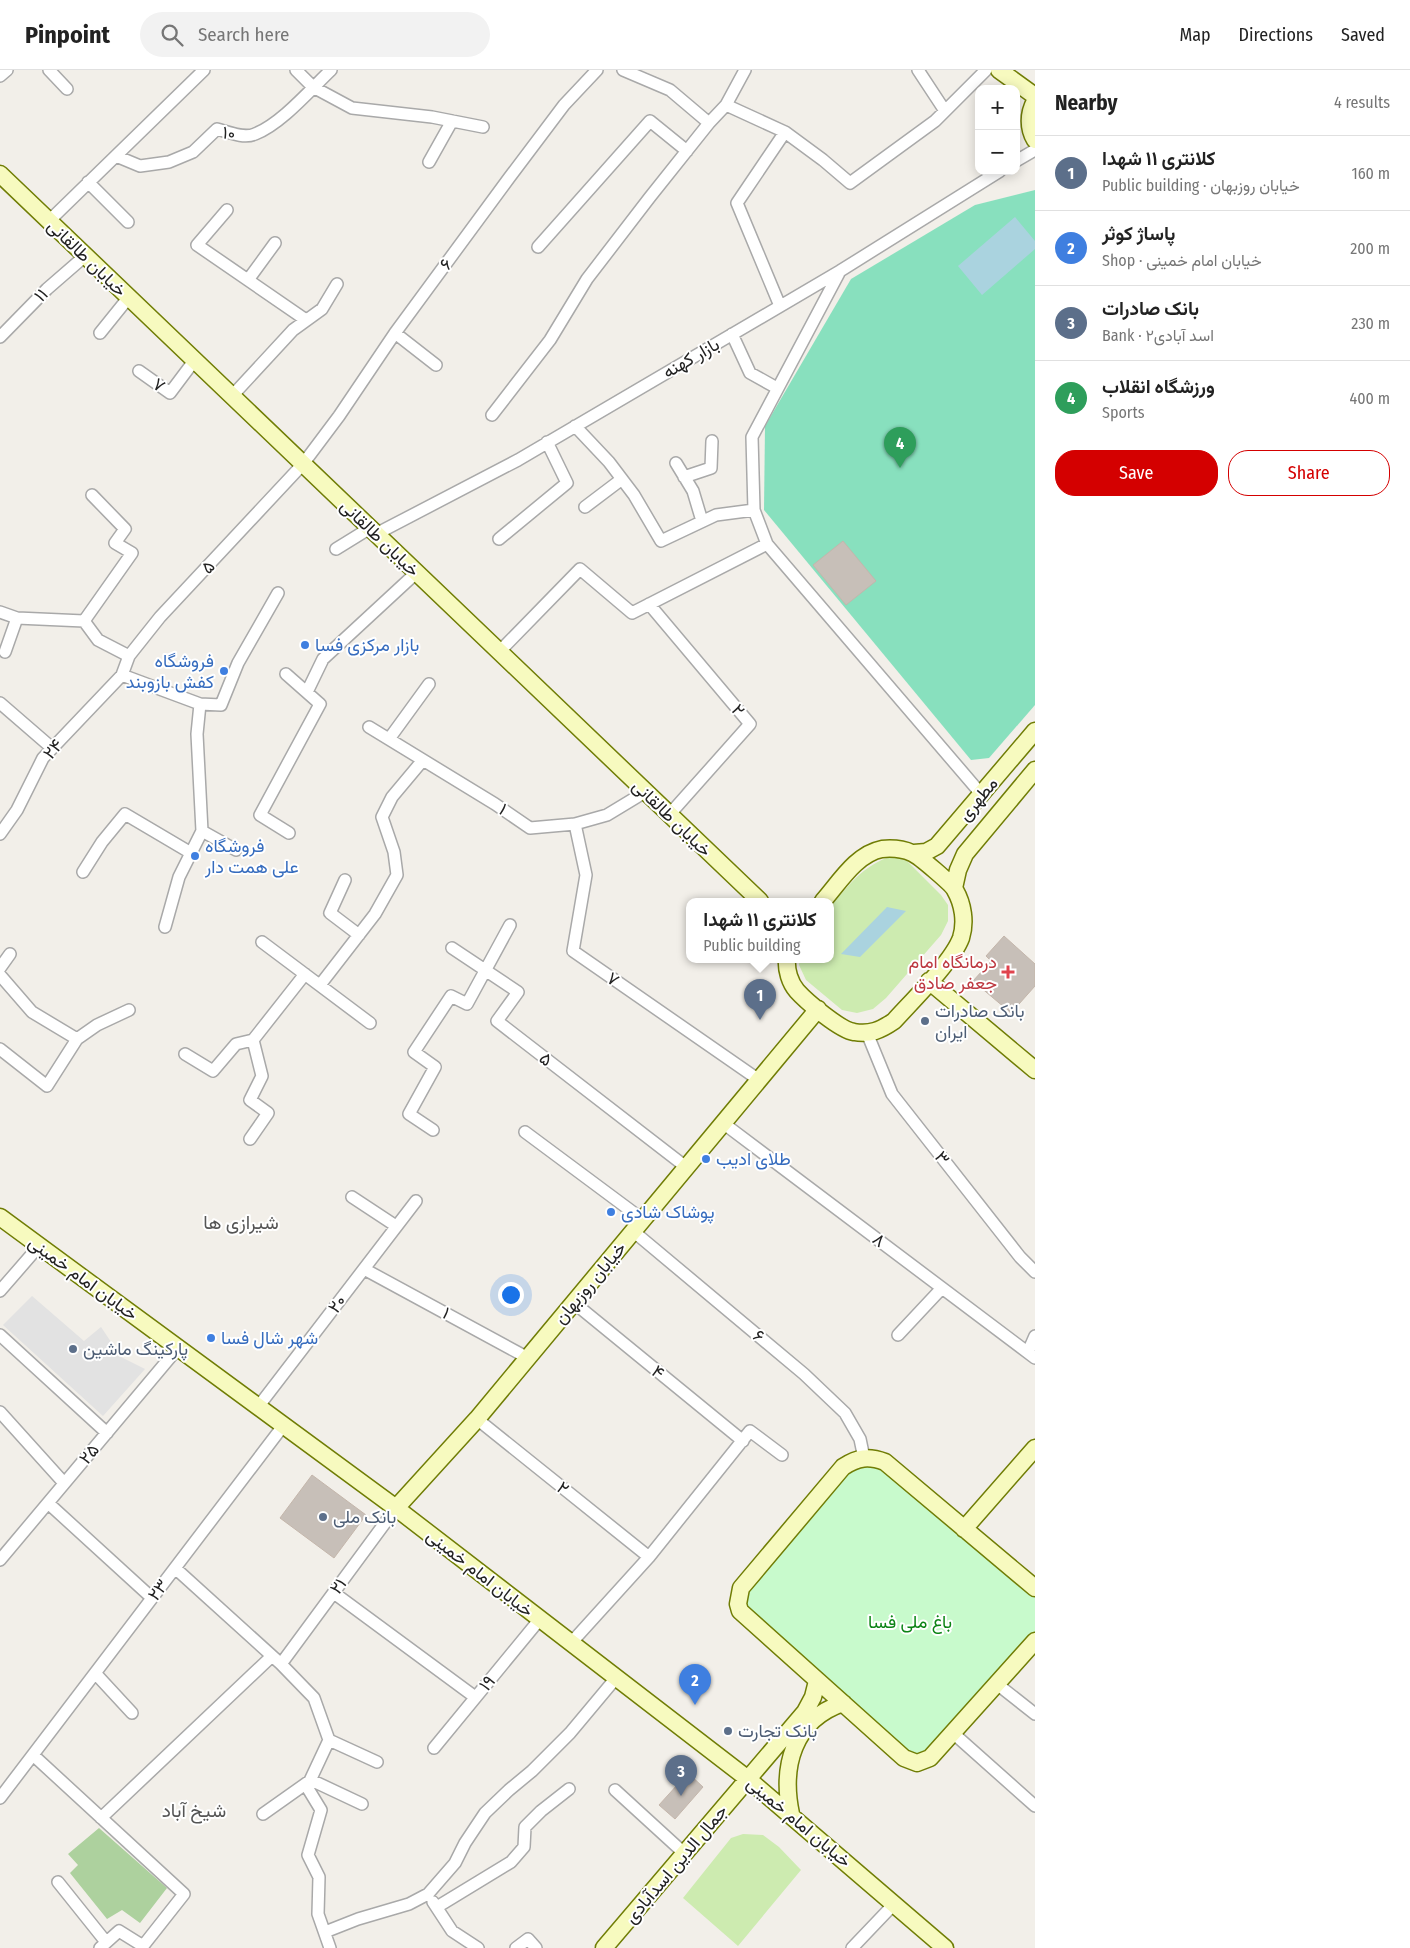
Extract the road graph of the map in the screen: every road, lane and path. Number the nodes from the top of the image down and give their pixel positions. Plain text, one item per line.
1 (7, 70) edge
2 (49, 70) edge
3 (204, 70) edge
4 (296, 70) edge
5 (331, 70) edge
6 (597, 70) edge
7 (745, 70) edge
8 (918, 70) edge
9 (986, 70) edge
10 (999, 70) edge
11 (628, 71) edge
12 (0, 76) edge
13 (313, 87) junction
14 (67, 88) dead end
15 (1035, 96) edge
16 (1035, 101) edge
17 (726, 105) junction
18 (945, 111) junction
19 (452, 121) junction
20 (709, 123) junction
21 (483, 127) dead end
22 (786, 132) junction
23 (1035, 140) edge
24 (1035, 150) edge
25 (687, 151) junction
26 (116, 156) junction
27 (1020, 159) edge
28 (430, 162) dead end
29 (0, 174) edge
30 (994, 175) edge
31 (88, 182) junction
32 (227, 210) dead end
33 (49, 221) junction
34 (128, 222) dead end
35 (275, 243) dead end
36 (538, 247) dead end
37 (85, 256) junction
38 (840, 271) junction
39 (248, 280) junction
40 (337, 284) dead end
41 (129, 298) junction
42 (780, 306) junction
43 (306, 320) junction
44 (395, 332) junction
45 (100, 333) dead end
46 (732, 334) junction
47 (0, 337) edge
48 (194, 360) junction
49 (436, 364) dead end
50 (139, 371) dead end
51 (778, 388) junction
52 (232, 396) junction
53 (492, 416) dead end
54 (575, 426) junction
55 (712, 441) dead end
56 (547, 442) junction
57 (676, 463) dead end
58 (303, 464) junction
59 (684, 477) junction
60 (622, 479) junction
61 (92, 495) dead end
62 (586, 507) dead end
63 (754, 510) junction
64 (702, 521) junction
65 (373, 531) junction
66 (499, 539) dead end
67 (767, 544) junction
68 (336, 549) dead end
69 (416, 573) junction
70 (278, 593) dead end
71 (649, 604) junction
72 (0, 612) edge
73 (17, 618) junction
74 (84, 621) junction
75 (5, 652) dead end
76 (499, 652) junction
77 (130, 656) junction
78 (286, 674) dead end
79 (122, 675) junction
80 (429, 684) dead end
81 (307, 692) junction
82 (0, 703) edge
83 (200, 704) junction
84 (370, 727) dead end
85 (1035, 731) edge
86 (389, 739) junction
87 (52, 748) junction
88 (423, 760) junction
89 (1035, 770) edge
90 (645, 792) junction
91 (982, 795) junction
92 (669, 815) junction
93 (575, 824) junction
94 (202, 831) junction
95 (290, 833) dead end
96 (0, 834) edge
97 (236, 850) dead end
98 (191, 853) junction
99 (914, 854) junction
100 (82, 872) dead end
101 (346, 880) dead end
102 (954, 888) junction
103 (757, 898) edge
104 (826, 898) edge
105 (510, 925) dead end
106 (165, 927) dead end
107 (359, 935) junction
108 (262, 942) dead end
109 (452, 948) dead end
110 (10, 954) dead end
111 (788, 963) edge
112 (0, 968) edge
113 (487, 970) junction
114 (305, 974) junction
115 (0, 975) edge
116 (929, 981) junction
117 (320, 985) junction
118 (818, 1009) junction
119 (129, 1010) dead end
120 (370, 1023) dead end
121 (867, 1033) junction
122 (77, 1039) junction
123 (253, 1040) junction
124 (0, 1048) edge
125 (185, 1054) dead end
126 (1035, 1070) edge
127 (759, 1080) junction
128 (723, 1123) junction
129 (433, 1130) dead end
130 (525, 1132) dead end
131 (250, 1139) dead end
132 (686, 1167) junction
133 (352, 1197) dead end
134 (416, 1201) dead end
135 (0, 1217) edge
136 (638, 1225) junction
137 (396, 1226) junction
138 (40, 1246) junction
139 (364, 1269) junction
140 (1035, 1272) edge
141 (942, 1288) junction
142 (0, 1291) edge
143 (574, 1302) junction
144 (0, 1335) edge
145 (898, 1335) dead end
146 (1035, 1336) edge
147 (178, 1348) junction
148 (1032, 1355) edge
149 (528, 1358) junction
150 (258, 1407) junction
151 (0, 1412) edge
152 (477, 1419) junction
153 (283, 1426) junction
154 (107, 1433) junction
155 (743, 1441) junction
156 (1035, 1448) edge
157 (782, 1454) dead end
158 (864, 1458) junction
159 (64, 1483) junction
160 (48, 1503) junction
161 (396, 1508) junction
162 (964, 1529) junction
163 (649, 1558) junction
164 (0, 1560) edge
165 (175, 1568) junction
166 (1035, 1588) edge
167 (334, 1593) junction
168 (152, 1598) junction
169 (540, 1619) junction
170 (1035, 1641) edge
171 (571, 1643) junction
172 (272, 1656) junction
173 (281, 1664) junction
174 (95, 1673) junction
175 (616, 1678) junction
176 (817, 1681) junction
177 (997, 1684) junction
178 (476, 1697) junction
179 (842, 1703) junction
180 (132, 1712) dead end
181 (1035, 1714) edge
182 (953, 1733) junction
183 (329, 1740) junction
184 (434, 1748) dead end
185 (32, 1755) junction
186 (377, 1762) dead end
187 (748, 1779) junction
188 (311, 1780) junction
189 (569, 1789) dead end
190 (615, 1790) dead end
191 (0, 1798) edge
192 (362, 1804) dead end
193 (1035, 1806) edge
194 (263, 1814) dead end
195 (792, 1814) junction
196 (101, 1818) junction
197 (685, 1854) junction
198 (58, 1882) dead end
199 (428, 1894) junction
200 (894, 1904) junction
201 (437, 1907) junction
202 (325, 1932) junction
203 (103, 1945) edge
204 (330, 1948) edge
205 (478, 1948) edge
206 (516, 1948) edge
207 (536, 1948) edge
208 (604, 1948) edge
209 (852, 1948) edge
210 (945, 1948) edge

1 - 12 street
2 - 14 street
3 - 26 street
4 - 13 street
5 - 13 street, ۱۰
6 - 44 street, ۶
7 - 17 street
8 - 18 street
9 - 18 street
10 - 15 street
11 - 20 street
13 - 19 street
13 - 26 street, ۱۰
16 - 23 street
17 - 20 street
17 - 22 street
18 - 22 street
19 - 21 street
19 - 28 street
20 - 25 street
22 - 42 street
24 - 27 street
25 - 36 street
25 - 53 street
26 - 31 street
29 - 33 street, خیابان طالقانی
30 - 38 street, بازار کهنه
31 - 33 street
31 - 34 street
32 - 39 street
33 - 37 street, خیابان طالقانی
35 - 39 street
37 - 41 street, خیابان طالقانی
37 - 47 street, ۱۱
38 - 42 street, بازار کهنه
38 - 51 street
39 - 43 street
40 - 43 street
41 - 45 street
41 - 48 street, خیابان طالقانی
42 - 46 street, بازار کهنه
43 - 52 street
44 - 49 street
44 - 58 street, ۶
46 - 51 street
46 - 54 street, بازار کهنه
48 - 50 street, ۷
48 - 52 street, خیابان طالقانی
51 - 63 street
52 - 58 street, خیابان طالقانی
54 - 56 street, بازار کهنه
54 - 60 street
55 - 59 street
56 - 65 street, بازار کهنه
56 - 66 street
57 - 59 street
58 - 65 street, خیابان طالقانی
58 - 77 street, ۵
59 - 64 street
60 - 62 street
60 - 64 street
61 - 74 street
63 - 64 street
63 - 67 street
65 - 68 street, بازار کهنه
65 - 69 street, خیابان طالقانی
67 - 71 street
67 - 91 street
69 - 76 street, خیابان طالقانی
69 - 81 street
70 - 83 street
71 - 76 street
71 - 92 street, ۲
72 - 73 street
73 - 74 street
73 - 75 street
74 - 77 street
76 - 90 street, خیابان طالقانی
77 - 79 street, ۵
78 - 81 street
79 - 83 street
79 - 87 street, ۲۴
80 - 86 street
81 - 95 street
82 - 87 street
83 - 94 street
84 - 86 street, ۱
85 - 91 street, مطهری
86 - 88 street, ۱
87 - 96 street, ۲۴
88 - 93 street, ۱
88 - 107 street
89 - 102 street, مطهری
90 - 92 street, خیابان طالقانی
90 - 93 street, ۱
91 - 99 street, مطهری
92 - 103 street, خیابان طالقانی
93 - 127 street, ۷
94 - 97 street
94 - 98 street
98 - 100 street
98 - 106 street
99 - 102 street
99 - 104 street
101 - 107 street
102 - 116 street
105 - 113 street
107 - 117 street
108 - 114 street
109 - 113 street, ۵
110 - 112 street
111 - 118 street
113 - 129 street
113 - 132 street, ۵
114 - 117 street
114 - 123 street
115 - 122 street
116 - 121 street
116 - 126 street
117 - 120 street
118 - 121 street
118 - 127 street, خیابان روزبهان
119 - 122 street
121 - 140 street, ۳
122 - 124 street
123 - 125 street
123 - 131 street
127 - 128 street, خیابان روزبهان
128 - 132 street, خیابان روزبهان
128 - 141 street, ۸
130 - 136 street
132 - 136 street, خیابان روزبهان
133 - 137 street
134 - 137 street, ۲۰
135 - 138 street, خیابان امام خمینی
136 - 143 street, خیابان روزبهان
136 - 158 street, ۶
137 - 139 street, ۲۰
138 - 142 street
138 - 147 street, خیابان امام خمینی
139 - 149 street, ۱
139 - 150 street, ۲۰
141 - 145 street
141 - 148 street, ۸
143 - 149 street, خیابان روزبهان
143 - 155 street, ۴
144 - 154 street
146 - 148 street
147 - 150 street, خیابان امام خمینی
147 - 154 street, ۲۵
149 - 152 street, خیابان روزبهان
150 - 153 street, خیابان امام خمینی
151 - 159 street
152 - 161 street, خیابان روزبهان
152 - 163 street, ۲
153 - 161 street, خیابان امام خمینی
153 - 165 street, ۲۳
154 - 159 street, ۲۵
155 - 157 street
155 - 163 street
156 - 162 street
158 - 162 street
158 - 176 street
159 - 160 street, ۲۵
160 - 164 street, ۲۵
160 - 168 street
161 - 167 street, ۲۱
161 - 169 street, خیابان امام خمینی
162 - 166 street
163 - 171 street
165 - 168 street, ۲۳
165 - 172 street
167 - 173 street, ۲۱
167 - 178 street
168 - 174 street, ۲۳
169 - 171 street, خیابان امام خمینی
169 - 178 street, ۱۹
170 - 177 street
171 - 175 street, خیابان امام خمینی
172 - 173 street
172 - 196 street
173 - 183 street
174 - 180 street
174 - 185 street, ۲۳
175 - 187 street, خیابان امام خمینی
175 - 199 street
176 - 179 street
176 - 187 street, جمال الدین اسدآبادی
177 - 181 street
177 - 182 street
178 - 184 street, ۱۹
179 - 182 street
179 - 195 street
182 - 193 street
183 - 186 street
183 - 188 street
185 - 191 street, ۲۳
185 - 196 street
187 - 195 street, خیابان امام خمینی
187 - 197 street, جمال الدین اسدآبادی
188 - 192 street
188 - 194 street
188 - 202 street
189 - 201 street
190 - 197 street
195 - 200 street, خیابان امام خمینی
196 - 203 street
197 - 208 street, جمال الدین اسدآبادی
198 - 203 street
199 - 201 street
199 - 202 street
200 - 209 street
200 - 210 street, خیابان امام خمینی
201 - 205 street
202 - 204 street
206 - 207 street

